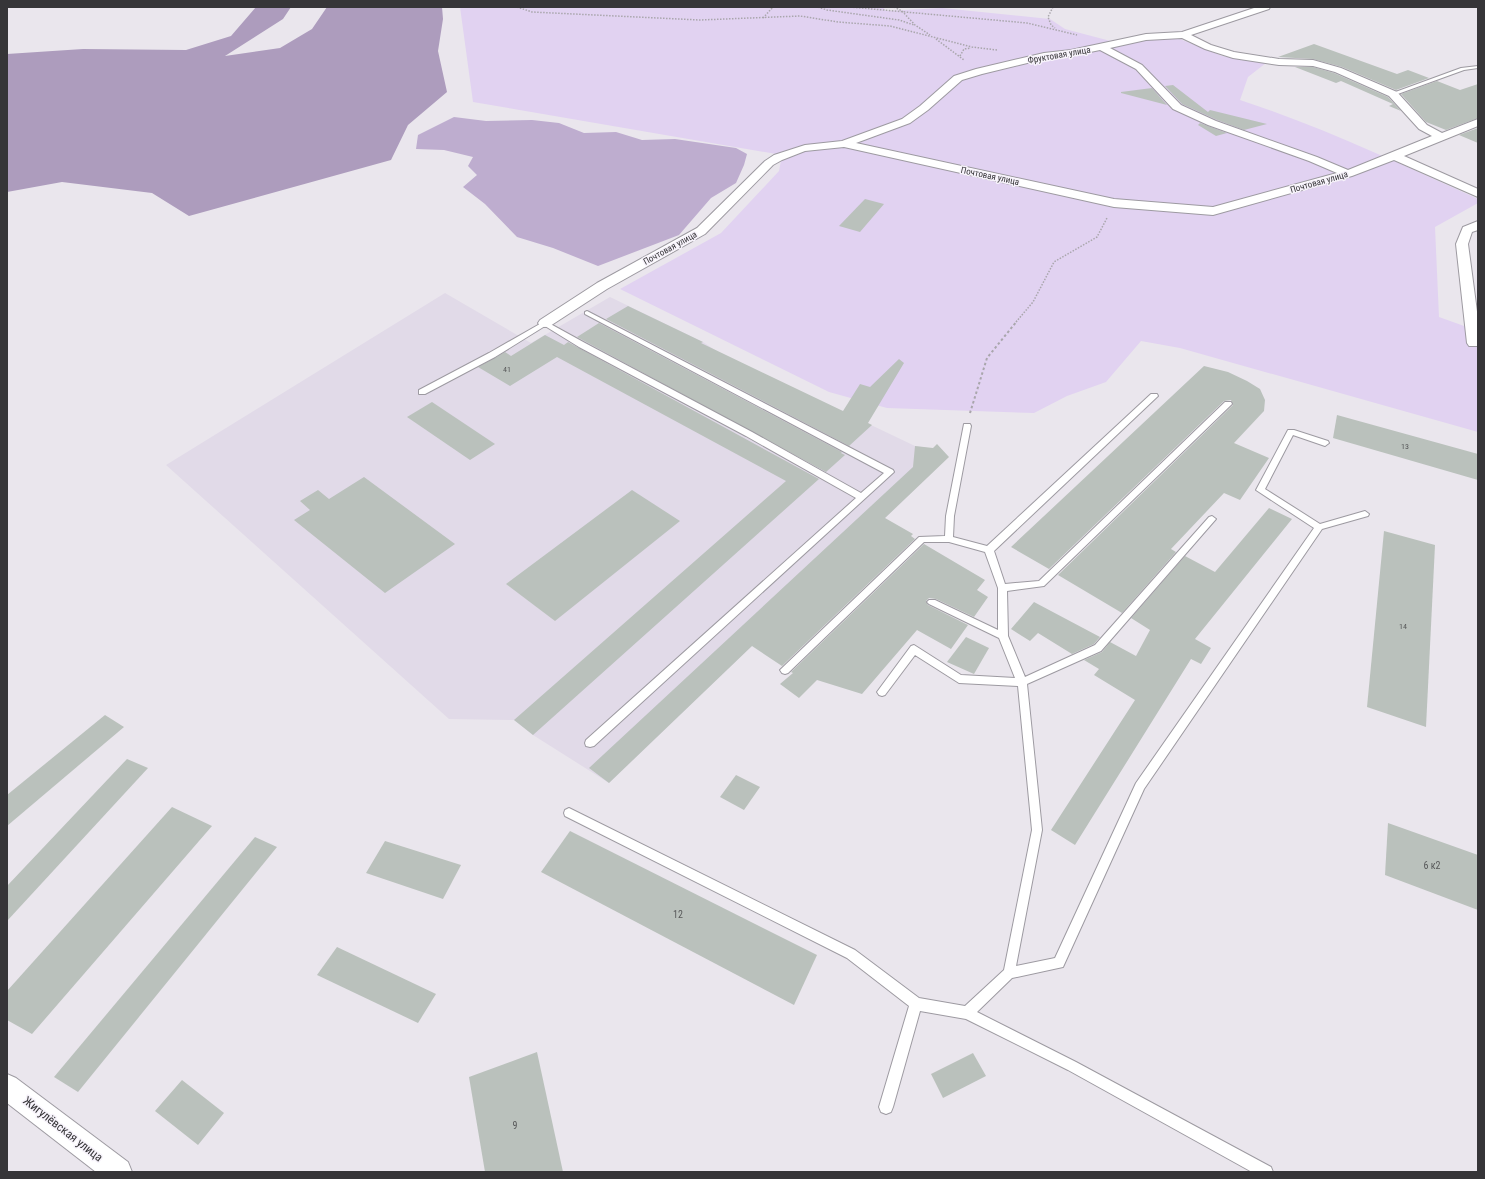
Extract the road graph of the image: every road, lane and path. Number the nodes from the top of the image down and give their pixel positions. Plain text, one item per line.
1 (517, 7) edge
2 (773, 7) edge
3 (818, 7) edge
4 (850, 7) edge
5 (894, 7) edge
6 (1053, 7) edge
7 (1266, 7) edge
8 (902, 11) junction
9 (763, 18) junction
10 (914, 25) junction
11 (1057, 30) junction
12 (1183, 35) junction
13 (1080, 36) dead end
14 (934, 38) junction
15 (1102, 47) junction
16 (972, 48) junction
17 (1001, 50) dead end
18 (960, 56) junction
19 (1478, 67) edge
20 (958, 78) junction
21 (1393, 94) junction
22 (1478, 122) edge
23 (1440, 136) junction
24 (844, 144) junction
25 (1395, 156) junction
26 (1348, 174) junction
27 (1478, 193) edge
28 (1114, 203) junction
29 (1478, 225) edge
30 (586, 313) dead end
31 (545, 323) junction
32 (1474, 343) dead end
33 (422, 392) dead end
34 (1154, 396) dead end
35 (1228, 404) dead end
36 (966, 426) joint
37 (1325, 443) dead end
38 (861, 497) junction
39 (1365, 514) dead end
40 (1212, 519) dead end
41 (1319, 527) junction
42 (949, 538) junction
43 (989, 550) junction
44 (1002, 588) junction
45 (932, 602) dead end
46 (1003, 636) junction
47 (785, 670) dead end
48 (1022, 682) junction
49 (882, 692) dead end
50 (590, 743) dead end
51 (569, 814) dead end
52 (1009, 973) junction
53 (916, 1004) junction
54 (967, 1013) junction
55 (7, 1087) edge
56 (886, 1106) dead end
57 (118, 1172) edge
58 (1266, 1172) edge

1 - 9 path
2 - 9 path
3 - 10 path
4 - 8 path
5 - 8 path
6 - 11 path
7 - 12 street, Фруктовая улица
8 - 10 path
8 - 11 path
9 - 14 path
10 - 14 path
11 - 13 path
12 - 15 street, Фруктовая улица
12 - 21 street
14 - 16 path
14 - 18 path
15 - 20 street, Фруктовая улица
15 - 26 street
16 - 17 path
16 - 18 path
18 - 20 path
19 - 21 lane
20 - 24 street, Фруктовая улица
21 - 23 street
22 - 23 street, Почтовая улица
23 - 25 street, Почтовая улица
24 - 28 street, Почтовая улица
24 - 31 street, Почтовая улица
25 - 26 street, Почтовая улица
25 - 27 street
26 - 28 street, Почтовая улица
28 - 36 path
29 - 32 street
30 - 38 lane
31 - 33 lane
31 - 38 lane
34 - 43 lane
35 - 44 lane
36 - 42 lane
37 - 41 lane
38 - 50 lane
39 - 41 lane
40 - 48 lane
41 - 52 lane
42 - 43 lane
42 - 47 lane
43 - 44 lane
44 - 46 lane
45 - 46 lane
46 - 48 lane
48 - 49 lane
48 - 52 lane
51 - 53 lane
52 - 54 lane
53 - 54 lane
53 - 56 lane
54 - 58 lane
55 - 57 street, Жигулёвская улица

